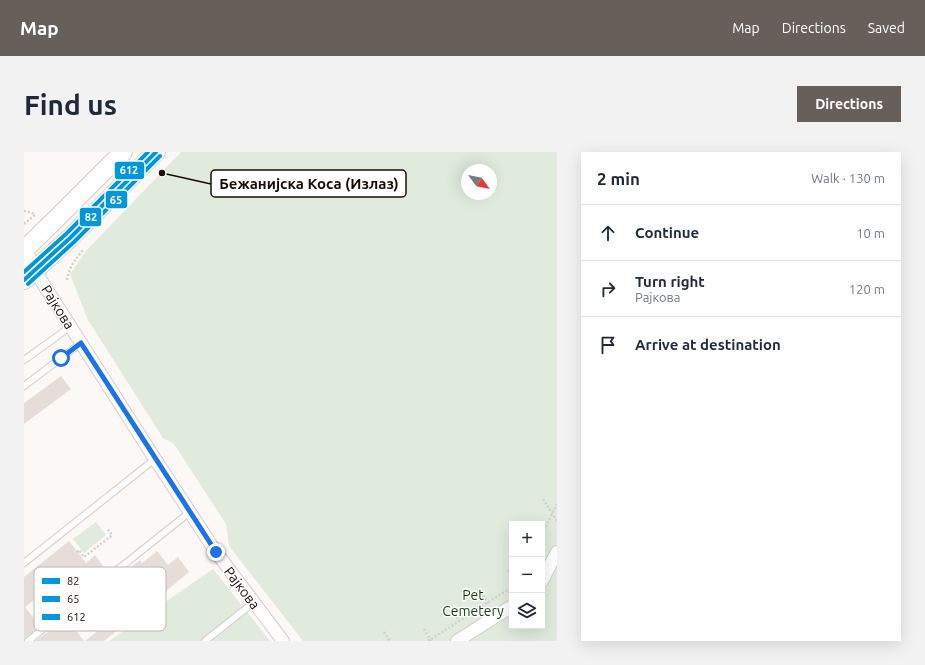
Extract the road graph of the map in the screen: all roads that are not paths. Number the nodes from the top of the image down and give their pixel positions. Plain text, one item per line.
1 (123, 152) edge
2 (156, 152) edge
3 (24, 251) edge
4 (29, 276) edge
5 (70, 326) junction
6 (81, 343) junction
7 (24, 360) edge
8 (24, 386) edge
9 (155, 459) junction
10 (190, 512) junction
11 (557, 552) edge
12 (24, 563) edge
13 (121, 567) edge
14 (545, 575) edge
15 (253, 603) junction
16 (509, 608) edge
17 (41, 631) edge
18 (28, 641) edge
19 (205, 641) edge
20 (283, 641) edge
21 (457, 641) edge

1 - 3 main road
2 - 4 main road
3 - 4 main road
4 - 5 street, Рајкова
5 - 6 street, Рајкова
5 - 7 lane
6 - 8 lane
6 - 9 street, Рајкова
9 - 10 street, Рајкова
9 - 12 lane
10 - 13 lane
10 - 15 street, Рајкова
11 - 14 street
15 - 19 lane
15 - 20 street, Рајкова
16 - 21 street
17 - 18 lane

